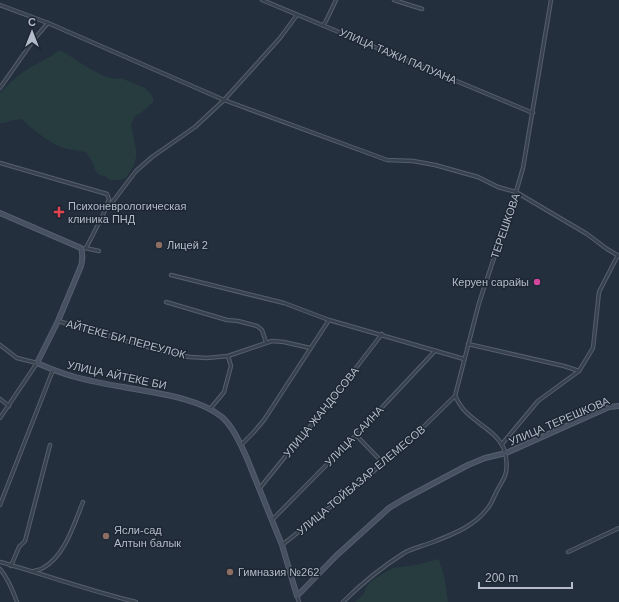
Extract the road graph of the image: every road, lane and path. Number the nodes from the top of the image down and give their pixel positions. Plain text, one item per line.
1 (262, 0) edge
2 (336, 0) edge
3 (394, 0) edge
4 (551, 0) edge
5 (0, 5) edge
6 (422, 9) dead end
7 (297, 15) junction
8 (48, 23) junction
9 (323, 25) junction
10 (0, 88) edge
11 (224, 100) junction
12 (533, 113) junction
13 (0, 163) edge
14 (516, 192) junction
15 (105, 210) junction
16 (0, 213) edge
17 (81, 248) junction
18 (86, 248) junction
19 (98, 251) dead end
20 (619, 256) edge
21 (171, 274) dead end
22 (166, 302) dead end
23 (329, 320) junction
24 (58, 321) junction
25 (382, 334) junction
26 (266, 342) junction
27 (468, 344) junction
28 (0, 345) edge
29 (310, 348) junction
30 (434, 350) junction
31 (228, 356) junction
32 (465, 359) junction
33 (37, 363) junction
34 (53, 370) junction
35 (579, 371) junction
36 (455, 396) junction
37 (0, 399) edge
38 (8, 406) junction
39 (619, 406) edge
40 (210, 409) junction
41 (0, 418) edge
42 (356, 436) junction
43 (241, 444) junction
44 (501, 444) junction
45 (50, 445) dead end
46 (505, 453) junction
47 (383, 463) junction
48 (260, 488) junction
49 (83, 502) dead end
50 (0, 505) edge
51 (272, 520) junction
52 (619, 528) edge
53 (282, 545) junction
54 (568, 552) dead end
55 (0, 562) edge
56 (12, 566) junction
57 (0, 569) edge
58 (34, 572) junction
59 (297, 596) junction
60 (16, 602) edge
61 (136, 602) edge
62 (299, 602) edge
63 (343, 602) edge

1 - 7 street, УЛИЦА ТАЖИ ПАЛУАНА
2 - 9 street
3 - 6 street
4 - 12 street, ТЕРЕШКОВА
5 - 8 street
7 - 9 street, УЛИЦА ТАЖИ ПАЛУАНА
7 - 11 street
8 - 10 street
8 - 11 street
9 - 12 street, УЛИЦА ТАЖИ ПАЛУАНА
11 - 14 street
11 - 15 street
12 - 14 street, ТЕРЕШКОВА
13 - 15 street
14 - 20 street
14 - 27 street, ТЕРЕШКОВА
15 - 18 street
16 - 17 street
17 - 18 street
17 - 24 street
18 - 19 street
20 - 35 street, УЛИЦА ТЕРЕШКОВА
21 - 23 street
22 - 26 street
23 - 25 street
23 - 29 street
24 - 31 street, АЙТЕКЕ БИ ПЕРЕУЛОК
24 - 33 street
25 - 30 street
25 - 48 street, УЛИЦА ЖАНДОСОВА
26 - 29 street, АЙТЕКЕ БИ ПЕРЕУЛОК
26 - 31 street, АЙТЕКЕ БИ ПЕРЕУЛОК
27 - 32 street, ТЕРЕШКОВА
27 - 35 street
28 - 33 street, УЛИЦА АЙТЕКЕ БИ
29 - 43 street
30 - 32 street
30 - 42 street, УЛИЦА САИНА
31 - 40 street
32 - 36 street, ТЕРЕШКОВА
33 - 34 street, УЛИЦА АЙТЕКЕ БИ
33 - 38 street
34 - 40 street, УЛИЦА АЙТЕКЕ БИ
34 - 50 street
35 - 44 street, УЛИЦА ТЕРЕШКОВА
36 - 44 street
36 - 47 street, УЛИЦА ТОЙБАЗАР ЕЛЕМЕСОВ
37 - 38 street
38 - 41 street
39 - 46 street, УЛИЦА ТЕРЕШКОВА
40 - 43 street, УЛИЦА АЙТЕКЕ БИ
42 - 47 street
42 - 51 street, УЛИЦА САИНА
43 - 48 street, УЛИЦА АЙТЕКЕ БИ
44 - 46 street
45 - 56 street
46 - 59 street, УЛИЦА ТЕРЕШКОВА
46 - 63 street, УЛИЦА ТЕРЕШКОВА
47 - 53 street, УЛИЦА ТОЙБАЗАР ЕЛЕМЕСОВ
48 - 51 street, УЛИЦА АЙТЕКЕ БИ
49 - 58 street
51 - 53 street, УЛИЦА АЙТЕКЕ БИ
52 - 54 street
53 - 59 street, УЛИЦА АЙТЕКЕ БИ
55 - 56 street
56 - 58 street
57 - 60 street
58 - 61 street
59 - 62 street

